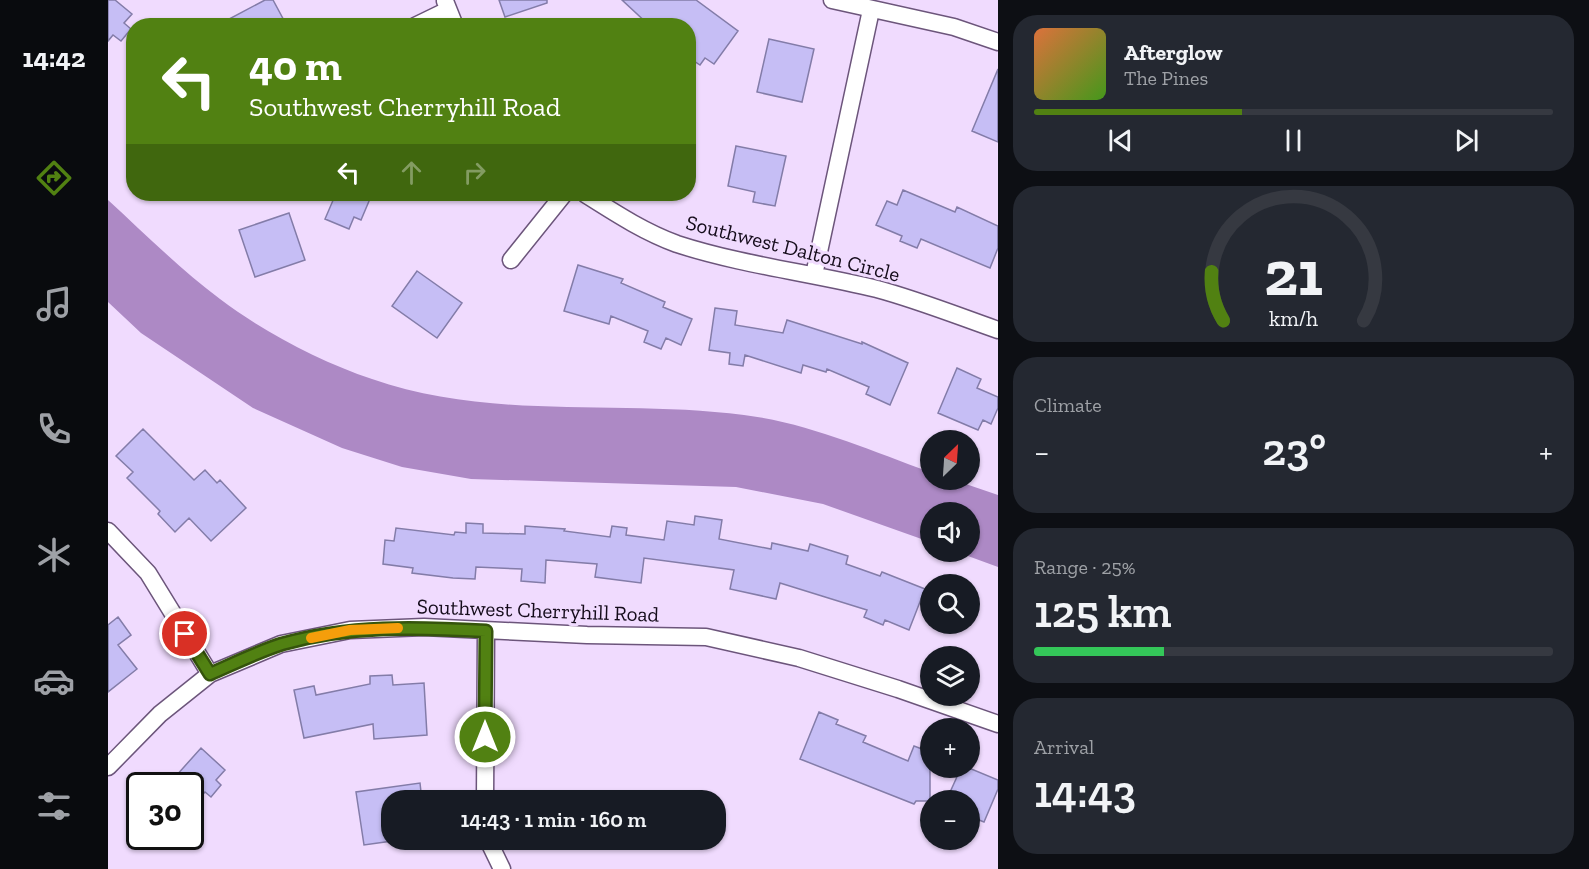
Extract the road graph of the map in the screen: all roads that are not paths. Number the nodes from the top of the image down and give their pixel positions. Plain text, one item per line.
1 (832, 0) edge
2 (872, 10) junction
3 (449, 12) edge
4 (434, 18) edge
5 (998, 42) edge
6 (558, 201) edge
7 (596, 201) edge
8 (511, 260) dead end
9 (814, 275) junction
10 (998, 330) edge
11 (108, 531) edge
12 (486, 631) junction
13 (210, 674) junction
14 (998, 724) edge
15 (108, 768) edge
16 (485, 790) edge
17 (493, 850) edge
18 (502, 869) edge

1 - 2 street
2 - 5 street
2 - 9 street
3 - 4 street
6 - 8 street
7 - 9 street, Southwest Dalton Circle
9 - 10 street, Southwest Dalton Circle
11 - 13 street
12 - 13 street, Southwest Cherryhill Road
12 - 14 street, Southwest Cherryhill Road
12 - 16 street
13 - 15 street, Southwest Cherryhill Road
17 - 18 street

